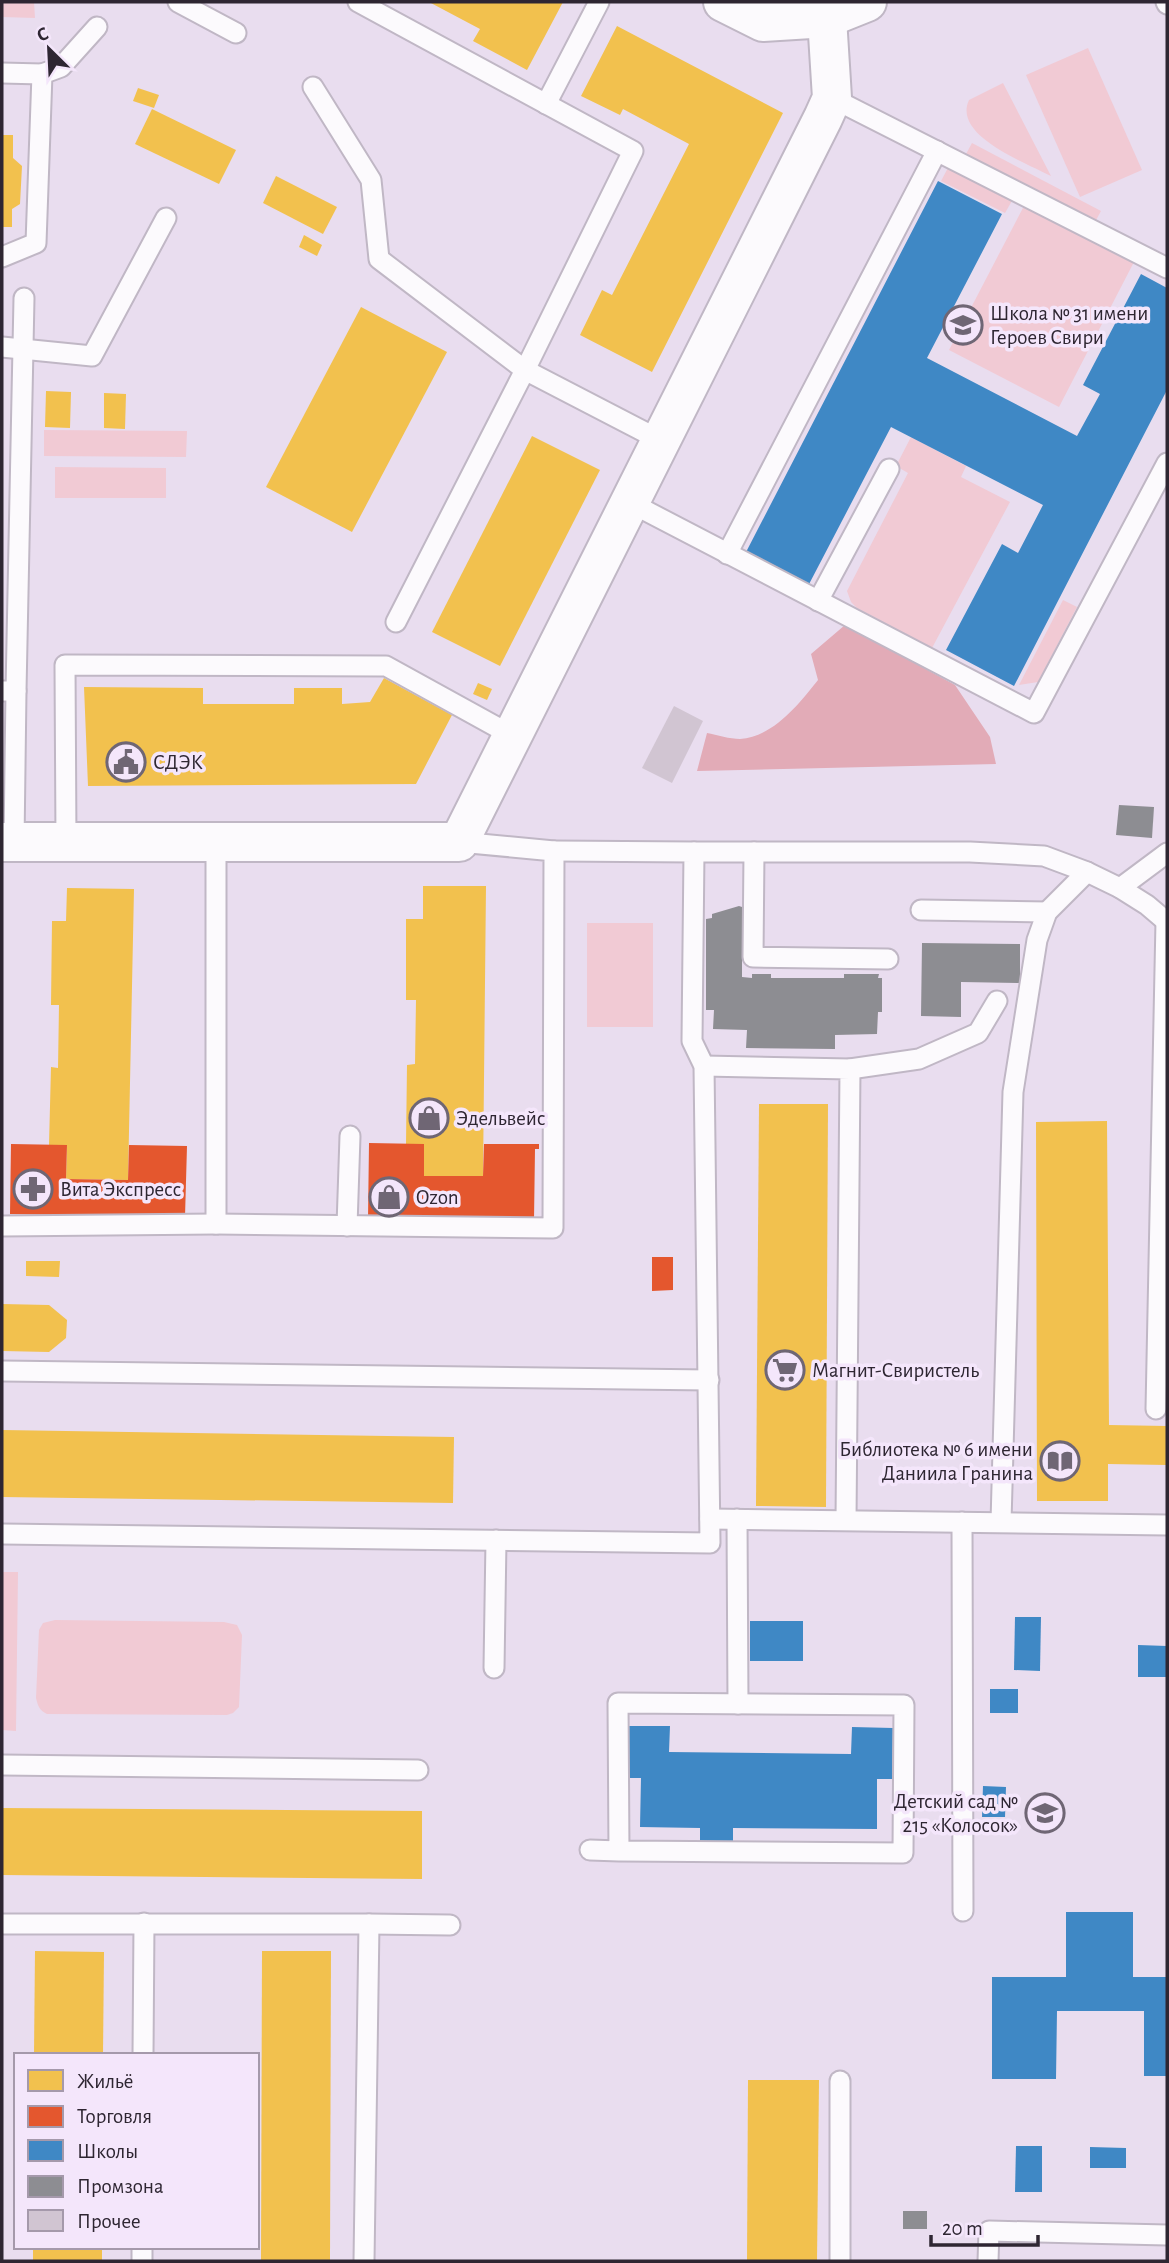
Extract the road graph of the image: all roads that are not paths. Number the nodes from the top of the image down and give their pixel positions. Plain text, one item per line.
1 (178, 2) edge
2 (358, 2) edge
3 (599, 2) edge
4 (723, 2) edge
5 (867, 2) edge
6 (827, 18) junction
7 (97, 27) dead end
8 (236, 33) dead end
9 (2, 73) edge
10 (42, 74) junction
11 (313, 86) dead end
12 (832, 98) junction
13 (547, 104) junction
14 (937, 151) junction
15 (166, 218) dead end
16 (2, 257) edge
17 (1167, 268) edge
18 (24, 298) dead end
19 (2, 347) edge
20 (22, 348) junction
21 (525, 370) junction
22 (660, 440) junction
23 (1167, 463) edge
24 (889, 468) dead end
25 (629, 502) junction
26 (727, 554) junction
27 (818, 601) junction
28 (396, 622) dead end
29 (9, 691) edge
30 (511, 735) junction
31 (8, 842) edge
32 (66, 842) junction
33 (459, 842) junction
34 (216, 843) junction
35 (554, 851) junction
36 (694, 852) junction
37 (754, 852) junction
38 (1167, 853) edge
39 (1087, 872) junction
40 (1120, 888) junction
41 (921, 910) dead end
42 (1047, 912) junction
43 (1167, 921) edge
44 (887, 959) dead end
45 (997, 1001) dead end
46 (704, 1066) junction
47 (850, 1069) junction
48 (350, 1136) dead end
49 (216, 1224) junction
50 (2, 1226) edge
51 (347, 1226) junction
52 (2, 1371) edge
53 (709, 1380) junction
54 (1156, 1409) dead end
55 (710, 1519) junction
56 (737, 1519) junction
57 (846, 1520) junction
58 (962, 1522) junction
59 (1001, 1522) junction
60 (1167, 1525) edge
61 (2, 1534) edge
62 (496, 1541) junction
63 (494, 1668) dead end
64 (738, 1704) junction
65 (2, 1765) edge
66 (418, 1770) dead end
67 (590, 1850) dead end
68 (619, 1851) junction
69 (963, 1910) dead end
70 (144, 1923) junction
71 (2, 1924) edge
72 (369, 1924) junction
73 (450, 1924) dead end
74 (143, 2053) edge
75 (840, 2081) dead end
76 (1167, 2235) edge
77 (364, 2261) edge
78 (839, 2261) edge
79 (988, 2261) edge

1 - 8 lane
2 - 13 lane
3 - 13 lane
4 - 6 street
5 - 6 street
6 - 12 street
7 - 10 lane
9 - 10 lane
10 - 16 lane
11 - 21 lane
12 - 14 lane
12 - 22 street
13 - 21 lane
14 - 17 lane
14 - 26 lane
15 - 20 lane
18 - 20 lane
19 - 20 lane
20 - 29 lane
21 - 22 lane
21 - 28 lane
22 - 25 street
23 - 27 lane
24 - 27 lane
25 - 26 lane
25 - 30 street
26 - 27 lane
29 - 31 lane
30 - 32 lane
30 - 33 street
31 - 32 street
32 - 34 street
33 - 34 street
33 - 35 lane
34 - 49 lane
35 - 36 lane
35 - 51 lane
36 - 37 lane
36 - 46 lane
37 - 39 lane
37 - 44 lane
38 - 40 lane
39 - 40 lane
39 - 42 lane
40 - 43 lane
41 - 42 lane
42 - 59 lane
43 - 54 lane
45 - 47 lane
46 - 47 lane
46 - 53 lane
47 - 57 lane
48 - 51 lane
49 - 50 lane
49 - 51 lane
52 - 53 lane
53 - 55 lane
55 - 56 lane
55 - 62 lane
56 - 57 lane
56 - 64 lane
57 - 58 lane
58 - 59 lane
58 - 69 lane
59 - 60 lane
61 - 62 lane
62 - 63 lane
64 - 68 lane
64 - 68 lane
65 - 66 lane
67 - 68 lane
70 - 71 lane
70 - 72 lane
70 - 74 lane
72 - 73 lane
72 - 77 lane
75 - 78 lane
76 - 79 lane

